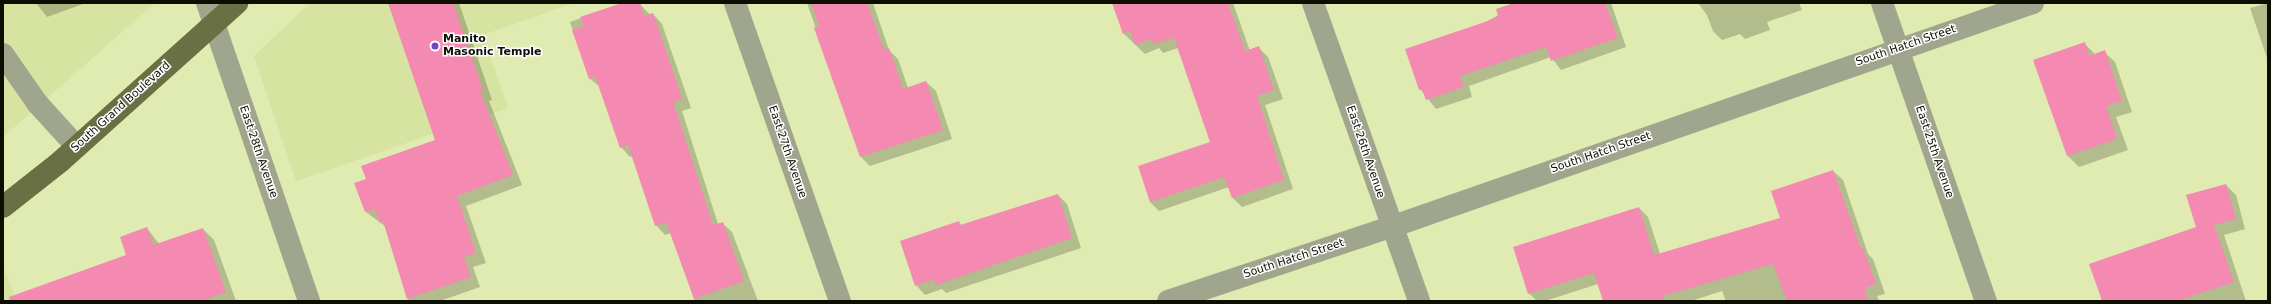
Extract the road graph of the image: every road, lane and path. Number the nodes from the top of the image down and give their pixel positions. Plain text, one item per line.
1 (207, 3) edge
2 (237, 3) edge
3 (735, 3) edge
4 (1313, 3) edge
5 (1882, 3) edge
6 (2033, 3) edge
7 (214, 23) junction
8 (1898, 48) junction
9 (3, 54) edge
10 (77, 147) junction
11 (3, 207) edge
12 (1391, 227) junction
13 (309, 301) edge
14 (840, 301) edge
15 (1168, 301) edge
16 (1419, 301) edge
17 (1986, 301) edge

1 - 7 street, East 28th Avenue
2 - 7 main road, South Grand Boulevard
3 - 14 street, East 27th Avenue
4 - 12 street, East 26th Avenue
5 - 8 street, East 25th Avenue
6 - 8 street, South Hatch Street
7 - 10 main road, South Grand Boulevard
7 - 13 street, East 28th Avenue
8 - 12 street, South Hatch Street
8 - 17 street, East 25th Avenue
9 - 10 street
10 - 11 main road, South Grand Boulevard
12 - 15 street, South Hatch Street
12 - 16 street, East 26th Avenue

